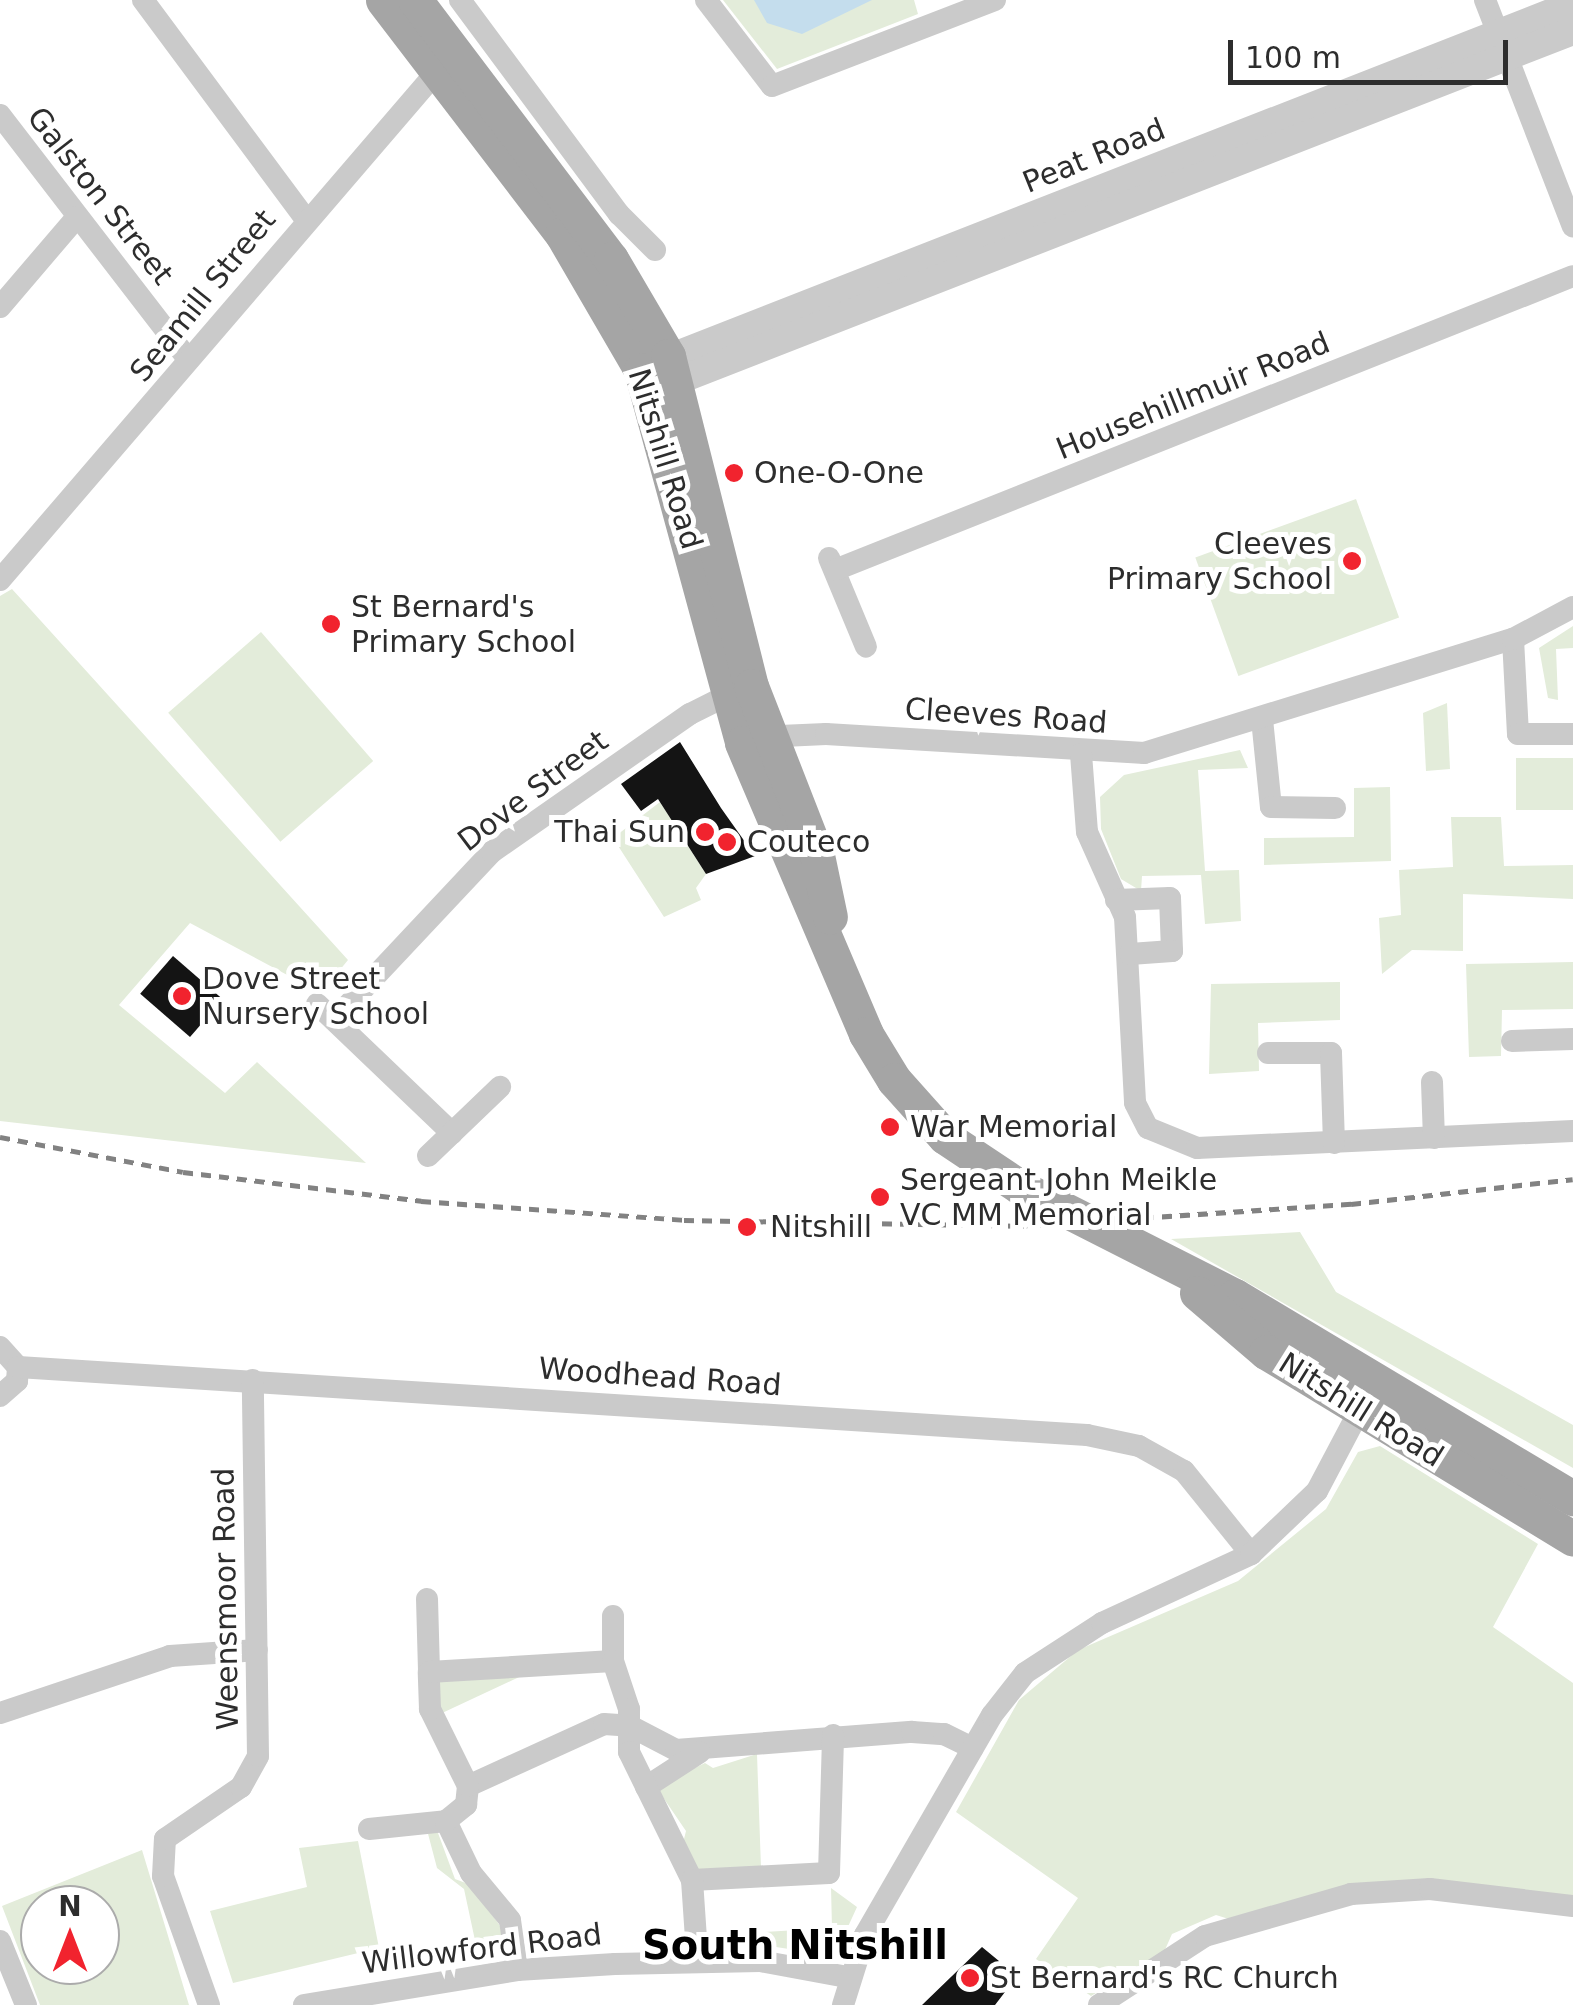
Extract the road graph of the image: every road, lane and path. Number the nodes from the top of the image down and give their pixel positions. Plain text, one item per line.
1 (143, 0) edge
2 (383, 0) edge
3 (415, 0) edge
4 (460, 0) edge
5 (706, 0) edge
6 (930, 0) edge
7 (995, 0) edge
8 (1485, 0) edge
9 (1573, 4) edge
10 (938, 23) junction
11 (1573, 31) edge
12 (1504, 45) junction
13 (446, 61) junction
14 (0, 115) edge
15 (77, 216) junction
16 (305, 218) junction
17 (1573, 227) edge
18 (655, 250) dead end
19 (1573, 276) edge
20 (0, 308) edge
21 (189, 360) junction
22 (658, 375) junction
23 (0, 580) edge
24 (1573, 607) edge
25 (1514, 639) junction
26 (866, 647) dead end
27 (738, 691) junction
28 (1262, 719) junction
29 (1573, 734) edge
30 (756, 738) junction
31 (1081, 754) junction
32 (1335, 808) dead end
33 (1116, 900) junction
34 (1130, 954) junction
35 (1573, 1039) edge
36 (1512, 1041) dead end
37 (1268, 1053) dead end
38 (1432, 1082) dead end
39 (500, 1087) dead end
40 (1573, 1131) edge
41 (452, 1133) junction
42 (1434, 1138) junction
43 (1334, 1143) junction
44 (428, 1156) dead end
45 (1162, 1262) junction
46 (0, 1346) edge
47 (18, 1367) junction
48 (253, 1380) junction
49 (1376, 1380) junction
50 (0, 1396) edge
51 (1358, 1412) junction
52 (1573, 1498) edge
53 (1573, 1539) edge
54 (1251, 1554) junction
55 (427, 1599) dead end
56 (612, 1616) dead end
57 (256, 1650) junction
58 (614, 1661) junction
59 (429, 1672) junction
60 (0, 1713) edge
61 (630, 1726) junction
62 (833, 1734) junction
63 (973, 1748) junction
64 (700, 1752) junction
65 (468, 1786) junction
66 (646, 1787) junction
67 (446, 1822) junction
68 (368, 1829) dead end
69 (692, 1880) junction
70 (1573, 1906) edge
71 (696, 1938) dead end
72 (0, 1940) edge
73 (517, 1970) junction
74 (847, 1978) junction
75 (26, 2005) edge
76 (208, 2005) edge
77 (304, 2005) edge
78 (842, 2005) edge
79 (1099, 2005) edge

1 - 16 street
2 - 13 main road, Nitshill Road
3 - 13 main road, Nitshill Road
4 - 18 street
5 - 10 street
6 - 10 street
7 - 10 street
8 - 12 street
9 - 12 street, Peat Road
11 - 12 street, Peat Road
12 - 17 street
12 - 22 street, Peat Road
13 - 16 street, Seamill Street
13 - 22 main road, Nitshill Road
14 - 15 street, Galston Street
15 - 20 street
15 - 21 street, Galston Street
16 - 21 street, Seamill Street
19 - 26 street, Househillmuir Road
21 - 23 street, Seamill Street
22 - 27 main road, Nitshill Road
24 - 25 street, Cleeves Road
25 - 28 street, Cleeves Road
25 - 29 street
27 - 30 main road, Nitshill Road
27 - 41 street, Dove Street
28 - 31 street, Cleeves Road
28 - 32 street
30 - 31 street, Cleeves Road
30 - 45 main road, Nitshill Road
31 - 33 street
33 - 34 street
33 - 34 street
34 - 43 street
35 - 36 street
37 - 43 street
38 - 42 street
39 - 41 street
40 - 42 street
41 - 44 street
42 - 43 street
45 - 49 main road, Nitshill Road
45 - 51 main road, Nitshill Road
46 - 47 street
47 - 48 street, Woodhead Road
47 - 50 street
48 - 54 street, Woodhead Road
48 - 57 street, Weensmoor Road
49 - 51 street
49 - 52 main road, Nitshill Road
51 - 53 main road, Nitshill Road
51 - 54 street
54 - 63 street
55 - 59 street
56 - 58 street
57 - 60 street
57 - 76 street, Weensmoor Road
58 - 59 street
58 - 61 street
59 - 65 street
61 - 64 street
61 - 65 street
61 - 66 street
62 - 63 street
62 - 64 street
62 - 69 street
63 - 74 street
64 - 66 street
65 - 67 street
66 - 69 street
67 - 68 street
67 - 73 street
69 - 71 street
70 - 79 street
72 - 75 street
73 - 74 street, Willowford Road
73 - 77 street, Willowford Road
74 - 78 street

